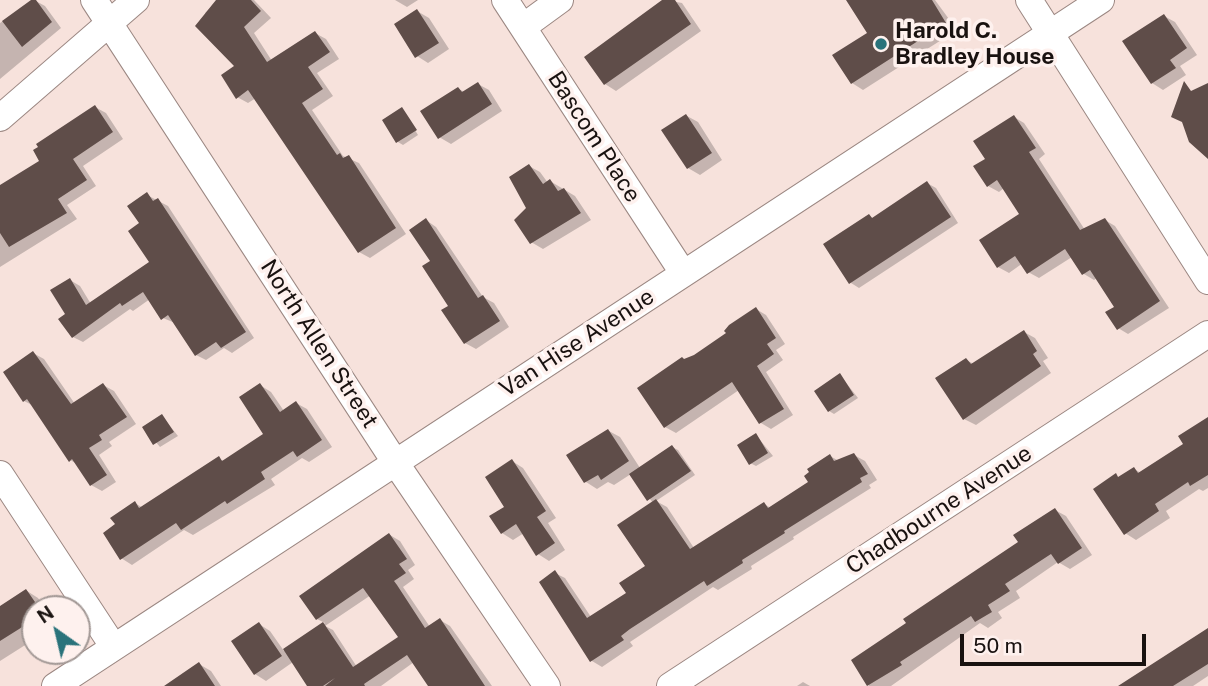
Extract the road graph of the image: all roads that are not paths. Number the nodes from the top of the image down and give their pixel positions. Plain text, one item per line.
1 (94, 0) edge
2 (136, 0) edge
3 (505, 0) edge
4 (560, 0) edge
5 (1029, 0) edge
6 (1101, 0) edge
7 (111, 24) junction
8 (523, 27) junction
9 (1051, 32) junction
10 (0, 118) edge
11 (683, 273) junction
12 (1208, 281) edge
13 (1208, 334) edge
14 (395, 462) junction
15 (0, 474) edge
16 (113, 646) junction
17 (55, 686) edge
18 (547, 686) edge
19 (670, 686) edge

1 - 7 street, North Allen Street
2 - 7 street
3 - 8 street, Bascom Place
4 - 8 street
5 - 9 street
6 - 9 street, Van Hise Avenue
7 - 10 street
7 - 14 street, North Allen Street
8 - 11 street, Bascom Place
9 - 11 street, Van Hise Avenue
9 - 12 street
11 - 14 street, Van Hise Avenue
13 - 19 street, Chadbourne Avenue
14 - 16 street, Van Hise Avenue
14 - 18 street, North Allen Street
15 - 16 street
16 - 17 street, Van Hise Avenue

